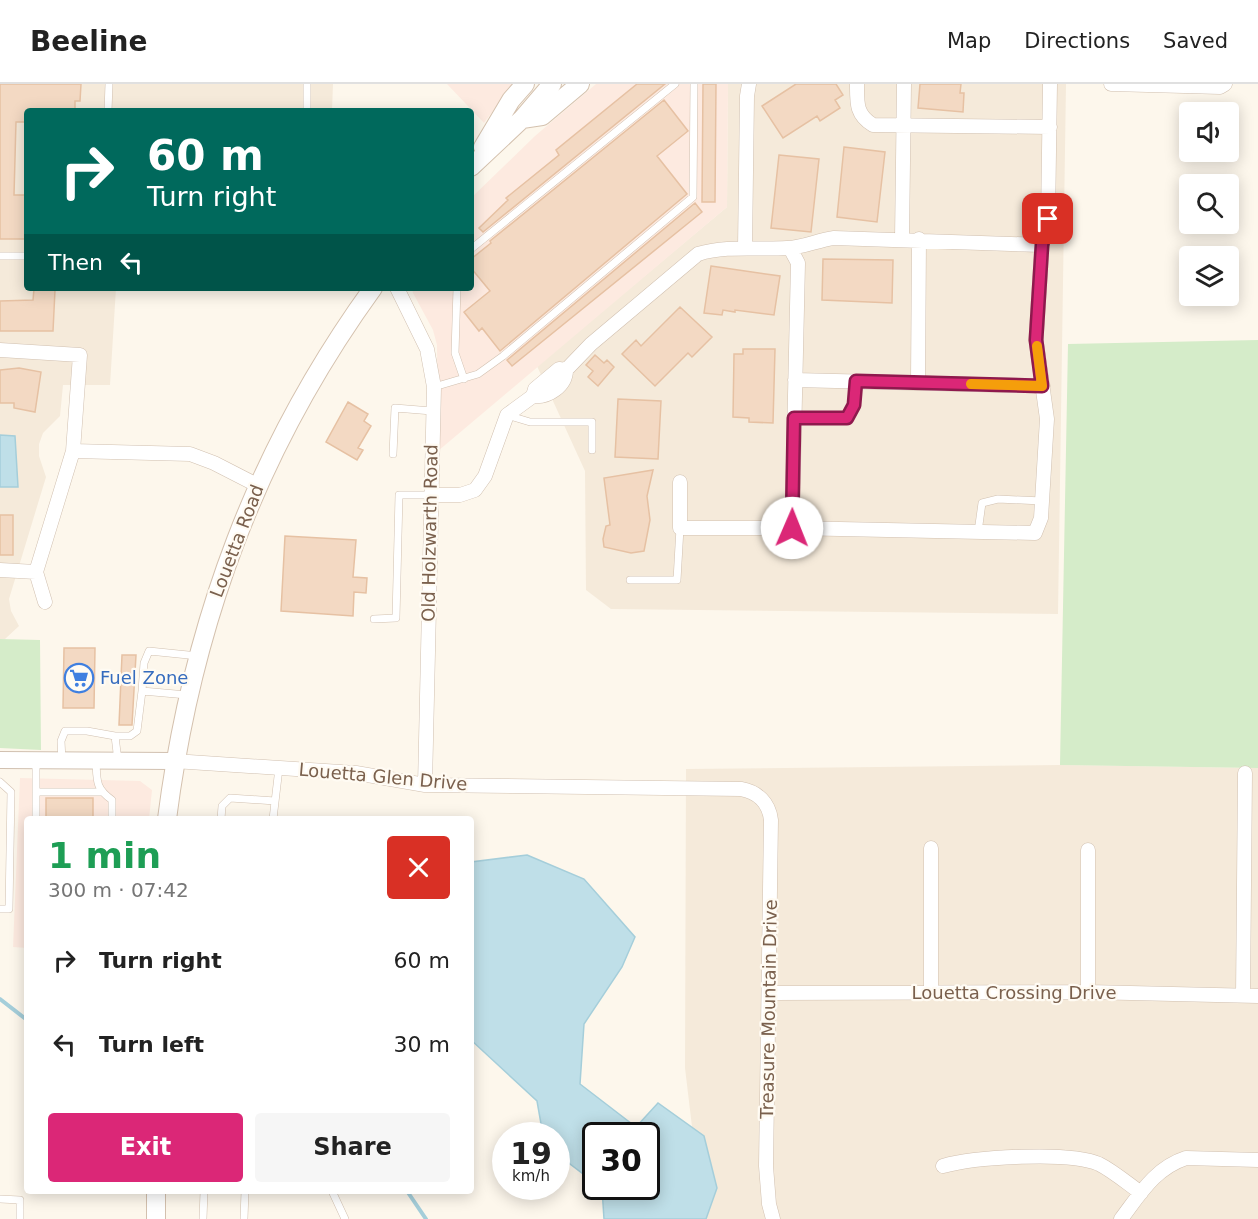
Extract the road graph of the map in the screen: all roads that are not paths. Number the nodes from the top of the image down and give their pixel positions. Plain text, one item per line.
1 (109, 84) edge
2 (307, 84) edge
3 (525, 84) edge
4 (552, 84) edge
5 (580, 84) edge
6 (675, 84) edge
7 (694, 84) edge
8 (749, 84) edge
9 (857, 84) edge
10 (904, 84) edge
11 (1050, 84) edge
12 (1111, 84) edge
13 (1225, 84) edge
14 (108, 108) edge
15 (307, 108) edge
16 (522, 119) junction
17 (903, 126) junction
18 (1050, 127) junction
19 (474, 162) edge
20 (474, 164) edge
21 (902, 239) junction
22 (919, 239) junction
23 (1042, 245) junction
24 (474, 247) edge
25 (745, 248) junction
26 (790, 248) junction
27 (0, 256) edge
28 (24, 256) edge
29 (368, 291) edge
30 (398, 291) edge
31 (457, 291) edge
32 (0, 350) edge
33 (464, 379) junction
34 (795, 380) junction
35 (856, 381) junction
36 (918, 383) junction
37 (1042, 386) junction
38 (434, 387) junction
39 (432, 411) junction
40 (507, 415) junction
41 (794, 418) junction
42 (592, 450) dead end
43 (73, 451) junction
44 (393, 454) dead end
45 (680, 482) dead end
46 (257, 485) junction
47 (432, 495) junction
48 (1042, 501) junction
49 (680, 528) junction
50 (792, 528) junction
51 (978, 532) junction
52 (0, 570) edge
53 (36, 572) junction
54 (630, 580) dead end
55 (45, 602) dead end
56 (374, 619) dead end
57 (198, 657) junction
58 (142, 691) junction
59 (189, 695) junction
60 (115, 736) junction
61 (0, 760) edge
62 (36, 761) junction
63 (62, 761) junction
64 (96, 761) junction
65 (118, 761) junction
66 (174, 761) junction
67 (279, 768) junction
68 (1245, 773) dead end
69 (0, 782) edge
70 (425, 785) junction
71 (36, 792) junction
72 (101, 792) junction
73 (763, 800) joint
74 (275, 801) junction
75 (36, 816) edge
76 (112, 816) edge
77 (167, 816) edge
78 (221, 816) edge
79 (273, 816) edge
80 (0, 848) edge
81 (10, 848) junction
82 (931, 848) dead end
83 (1088, 850) dead end
84 (0, 909) edge
85 (931, 992) junction
86 (1088, 992) junction
87 (770, 993) junction
88 (1243, 996) junction
89 (1258, 996) edge
90 (1258, 1160) edge
91 (943, 1166) dead end
92 (1140, 1193) junction
93 (156, 1194) edge
94 (204, 1194) edge
95 (245, 1194) edge
96 (333, 1194) edge
97 (0, 1199) edge
98 (20, 1219) edge
99 (156, 1219) edge
100 (203, 1219) edge
101 (244, 1219) edge
102 (345, 1219) edge
103 (773, 1219) edge
104 (1121, 1219) edge

1 - 14 lane
2 - 15 lane
3 - 19 main road
4 - 16 main road
5 - 16 main road
6 - 24 lane
7 - 33 lane
8 - 25 street
9 - 17 street
10 - 17 street
11 - 18 street
12 - 13 street
16 - 20 main road
17 - 18 street
17 - 21 street
18 - 23 street
21 - 22 street
21 - 26 street
22 - 23 street
22 - 36 street
23 - 37 street
25 - 26 street
25 - 40 street
26 - 34 street
27 - 28 lane
29 - 46 main road, Louetta Road
30 - 38 street, Old Holzwarth Road
31 - 33 lane
32 - 43 street
33 - 38 lane
34 - 35 street
34 - 41 street
35 - 36 street
35 - 41 lane
36 - 37 street
37 - 48 street
38 - 39 street, Old Holzwarth Road
39 - 44 lane
39 - 47 street, Old Holzwarth Road
40 - 42 lane
40 - 47 street
41 - 50 street
43 - 46 street
43 - 53 street
45 - 49 street
46 - 57 main road, Louetta Road
47 - 56 lane
47 - 70 street, Old Holzwarth Road
48 - 51 lane
48 - 51 street
49 - 50 street
49 - 54 lane
50 - 51 street
52 - 53 street
53 - 55 street
57 - 58 lane
57 - 59 main road, Louetta Road
58 - 59 lane
58 - 60 lane
59 - 66 main road, Louetta Road
60 - 63 lane
60 - 65 lane
61 - 62 street, Louetta Glen Drive
62 - 63 street, Louetta Glen Drive
62 - 71 lane
63 - 64 street, Louetta Glen Drive
64 - 65 street, Louetta Glen Drive
64 - 72 lane
65 - 66 street, Louetta Glen Drive
66 - 67 street, Louetta Glen Drive
66 - 77 main road, Louetta Road
67 - 70 street, Louetta Glen Drive
67 - 74 lane
68 - 88 street
69 - 81 lane
70 - 73 street, Louetta Glen Drive
71 - 72 lane
71 - 75 lane
72 - 76 lane
73 - 87 street, Treasure Mountain Drive
74 - 78 lane
74 - 79 lane
80 - 81 lane
81 - 84 lane
82 - 85 street
83 - 86 street
85 - 86 street, Louetta Crossing Drive
85 - 87 street, Louetta Crossing Drive
86 - 88 street, Louetta Crossing Drive
87 - 103 street, Treasure Mountain Drive
88 - 89 street, Louetta Crossing Drive
90 - 92 street
91 - 92 street
92 - 104 street
93 - 99 main road
94 - 100 lane
95 - 101 lane
96 - 102 lane
97 - 98 lane

